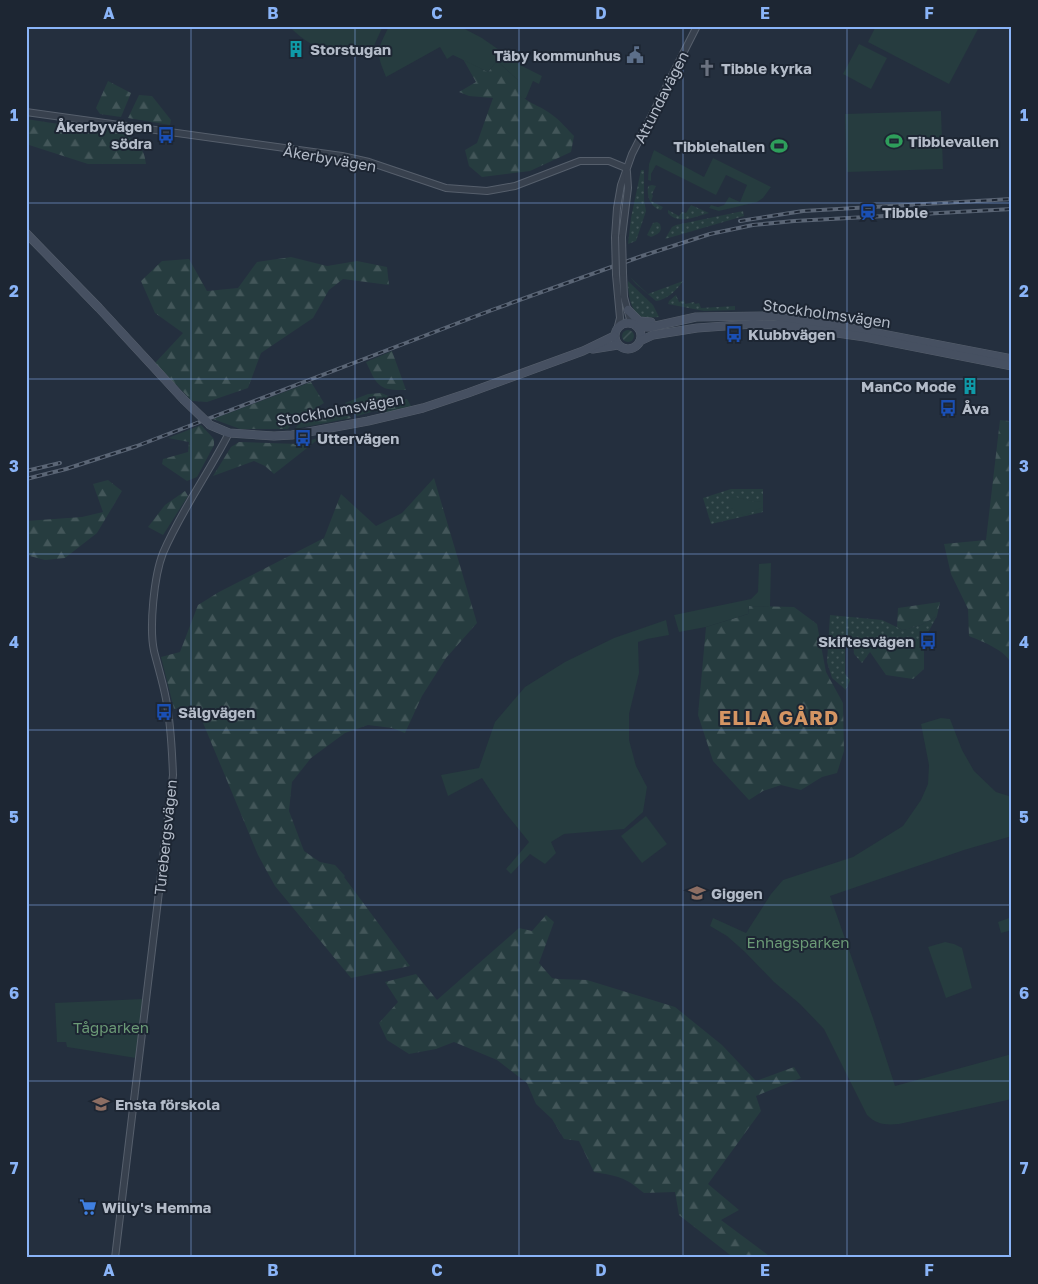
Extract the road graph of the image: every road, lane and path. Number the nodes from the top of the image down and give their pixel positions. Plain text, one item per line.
1 (697, 26) edge
2 (26, 112) edge
3 (626, 168) junction
4 (26, 232) edge
5 (619, 274) junction
6 (628, 310) junction
7 (680, 320) junction
8 (635, 325) junction
9 (618, 326) junction
10 (614, 336) junction
11 (640, 341) junction
12 (618, 345) junction
13 (583, 351) junction
14 (1012, 359) edge
15 (1012, 366) edge
16 (229, 433) junction
17 (115, 1258) edge

1 - 3 street, Attundavägen
2 - 3 street, Åkerbyvägen
3 - 5 street, Attundavägen, bridge
4 - 16 main road, Stockholmsvägen, bridge
5 - 6 street, Attundavägen
5 - 9 street, Attundavägen
6 - 7 main road
6 - 8 street, Attundavägen
7 - 8 main road, Stockholmsvägen
7 - 14 main road, Stockholmsvägen
8 - 9 main road
8 - 11 main road
9 - 10 main road
10 - 12 main road
10 - 13 main road, Stockholmsvägen
11 - 12 main road
11 - 15 main road, Stockholmsvägen
12 - 13 main road, Stockholmsvägen
13 - 16 main road, Stockholmsvägen
16 - 17 street, Turebergsvägen

